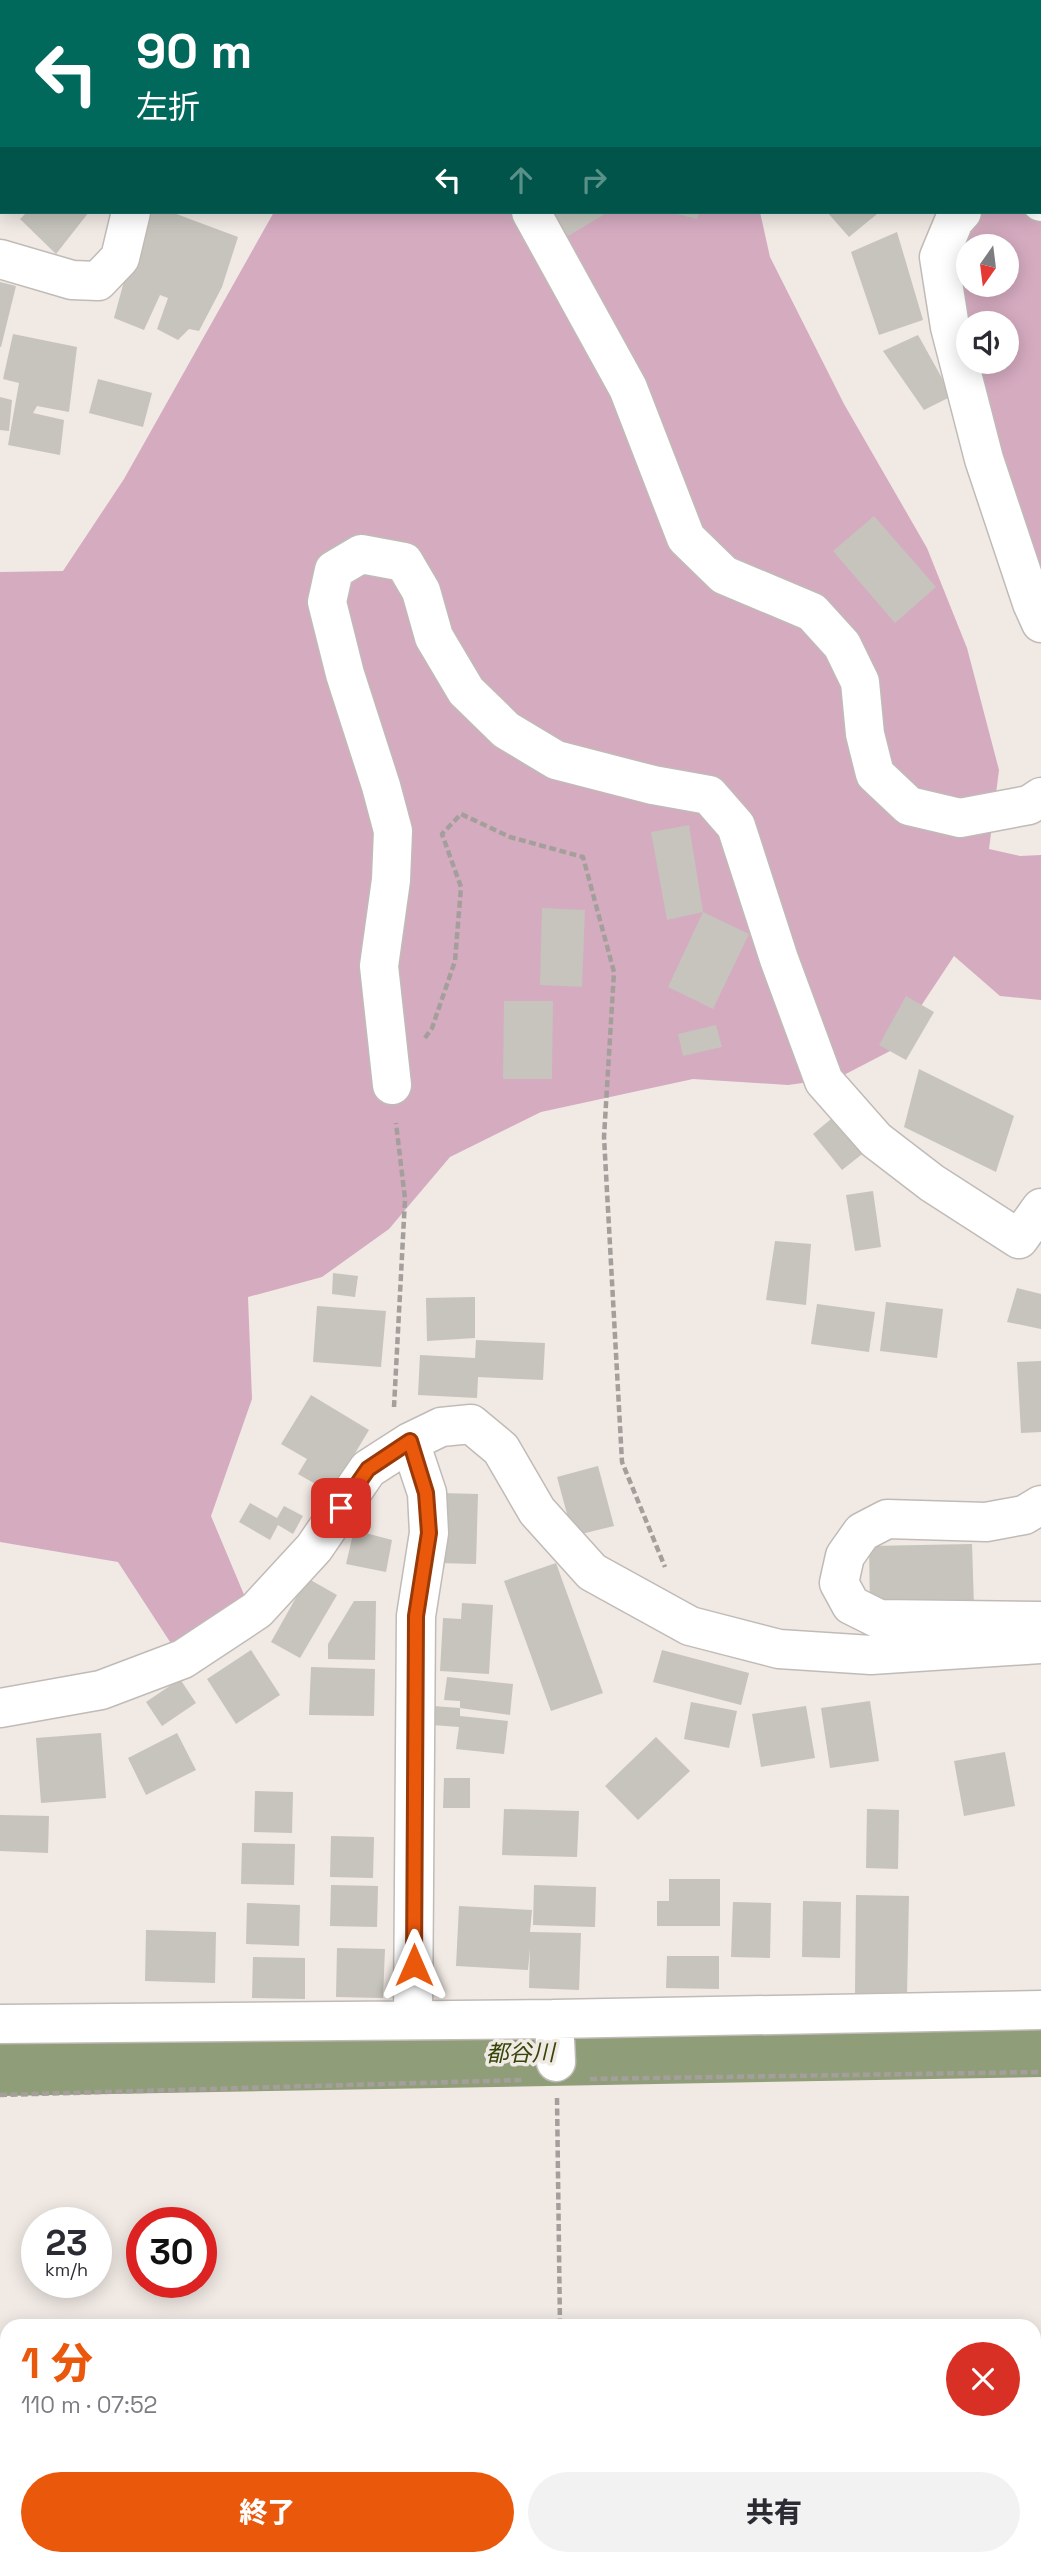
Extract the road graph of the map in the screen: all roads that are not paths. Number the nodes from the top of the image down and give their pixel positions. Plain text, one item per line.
1 (131, 214) edge
2 (532, 214) edge
3 (960, 214) edge
4 (0, 259) edge
5 (1041, 624) edge
6 (1041, 797) edge
7 (392, 1085) road end
8 (1041, 1208) edge
9 (410, 1441) junction
10 (1041, 1505) edge
11 (1041, 1621) edge
12 (1041, 1644) edge
13 (0, 1708) edge
14 (1041, 2010) edge
15 (413, 2018) junction
16 (0, 2024) edge

1 - 4 street
2 - 6 street
3 - 5 street
7 - 8 street
9 - 12 street
9 - 13 street
9 - 15 street
10 - 11 street
14 - 15 street
15 - 16 street

